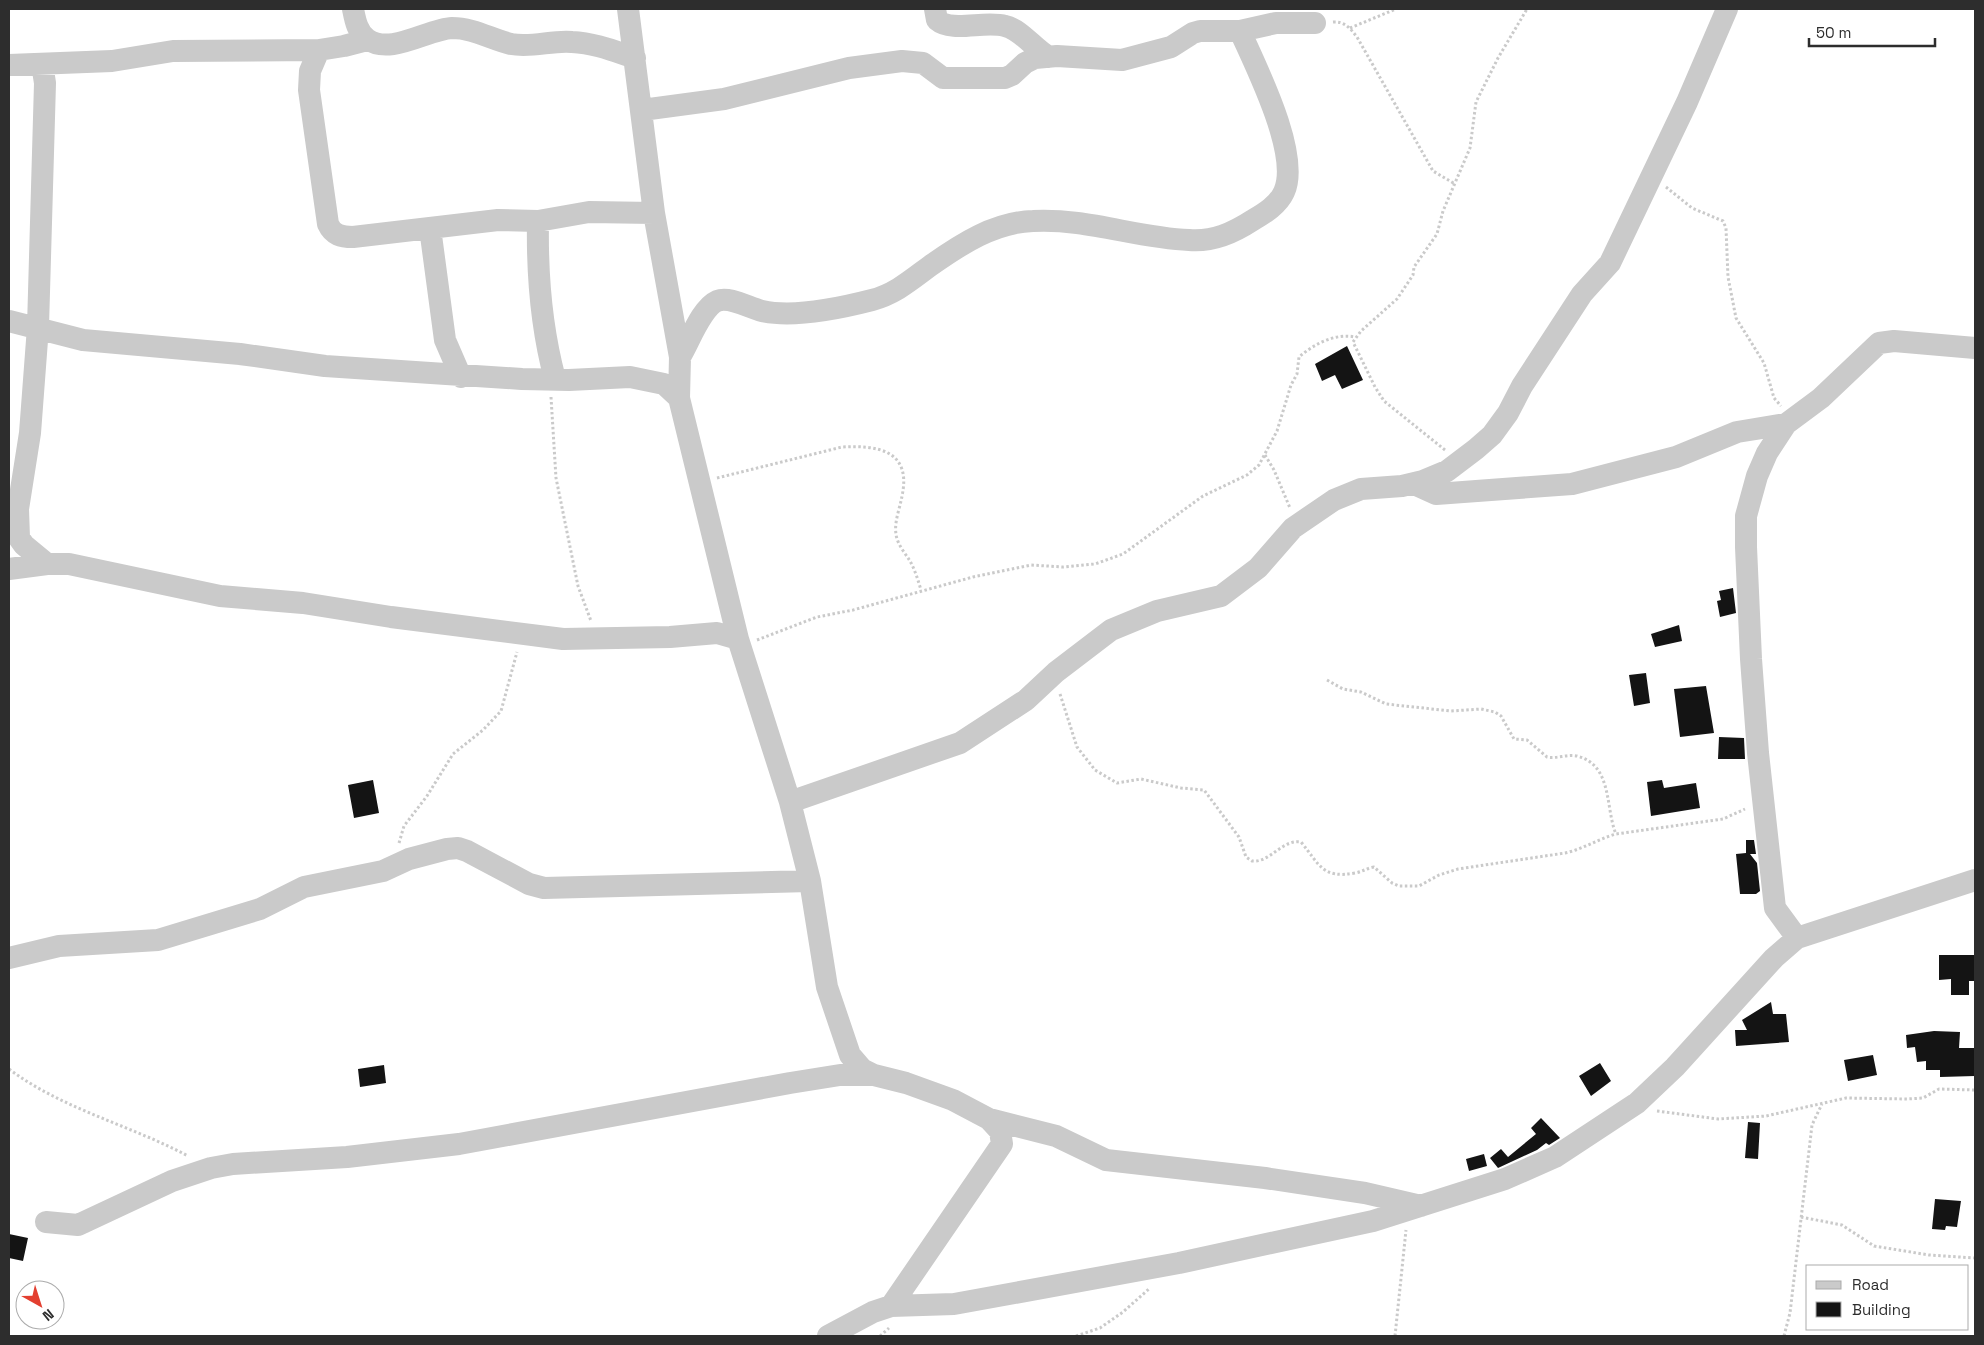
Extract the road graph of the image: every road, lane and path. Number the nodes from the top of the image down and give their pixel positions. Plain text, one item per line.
1 (353, 9) edge
2 (628, 9) edge
3 (935, 9) edge
4 (1396, 9) edge
5 (1527, 9) edge
6 (1727, 9) edge
7 (1315, 23) joint
8 (1350, 28) junction
9 (1240, 31) junction
10 (367, 40) junction
11 (319, 50) junction
12 (1049, 57) junction
13 (635, 58) junction
14 (42, 64) junction
15 (9, 65) edge
16 (642, 110) junction
17 (1651, 177) junction
18 (1455, 184) junction
19 (654, 213) junction
20 (538, 222) junction
21 (430, 228) junction
22 (9, 321) edge
23 (38, 327) junction
24 (1354, 337) junction
25 (1975, 348) edge
26 (680, 357) junction
27 (462, 377) junction
28 (552, 379) junction
29 (679, 398) junction
30 (1790, 420) junction
31 (1265, 455) junction
32 (1460, 462) junction
33 (700, 482) junction
34 (1414, 484) junction
35 (1294, 528) junction
36 (47, 564) junction
37 (9, 569) edge
38 (921, 590) junction
39 (523, 634) junction
40 (738, 639) junction
41 (598, 640) junction
42 (1056, 672) junction
43 (1327, 680) dead end
44 (790, 802) junction
45 (1765, 803) junction
46 (1616, 834) junction
47 (395, 866) junction
48 (1975, 880) edge
49 (810, 881) junction
50 (1797, 938) junction
51 (9, 958) edge
52 (9, 1069) edge
53 (874, 1075) junction
54 (1975, 1090) edge
55 (1637, 1103) junction
56 (1822, 1104) junction
57 (989, 1119) junction
58 (210, 1168) junction
59 (1420, 1207) junction
60 (1801, 1217) junction
61 (46, 1222) dead end
62 (1975, 1258) edge
63 (1151, 1288) dead end
64 (891, 1306) junction
65 (828, 1336) edge
66 (1076, 1336) edge
67 (1395, 1336) edge
68 (1784, 1336) edge

1 - 10 street
2 - 13 street
3 - 12 street
4 - 8 path
5 - 18 path
6 - 17 street
7 - 8 path
7 - 9 street
8 - 18 path
9 - 12 street
9 - 26 street
10 - 11 street
10 - 13 street
11 - 14 street
11 - 21 street
12 - 16 street
13 - 16 street
14 - 15 street
14 - 23 street
16 - 19 street
17 - 30 path
17 - 32 street
18 - 24 path
19 - 20 street
19 - 26 street
20 - 21 street
20 - 28 street
21 - 27 street
22 - 23 street
23 - 27 street
23 - 36 street
24 - 31 path
24 - 32 path
25 - 30 street
26 - 29 street
27 - 28 street
28 - 29 street
28 - 41 path
29 - 33 street
30 - 34 street
30 - 45 street
31 - 35 path
31 - 38 path
32 - 34 street
33 - 38 path
33 - 40 street
34 - 35 street
35 - 42 street
36 - 37 street
36 - 39 street
38 - 40 path
39 - 41 street
39 - 47 path
40 - 41 street
40 - 44 street
42 - 44 street
42 - 46 path
43 - 46 path
44 - 49 street
45 - 46 path
45 - 50 street
47 - 49 street
47 - 51 street
48 - 50 street
49 - 53 street
50 - 55 street
52 - 58 path
53 - 57 street
53 - 58 street
54 - 56 path
55 - 56 path
55 - 59 street
56 - 60 path
57 - 59 street
57 - 64 street
58 - 61 street
59 - 64 street
59 - 67 path
60 - 62 path
60 - 68 path
63 - 66 path
64 - 65 street

